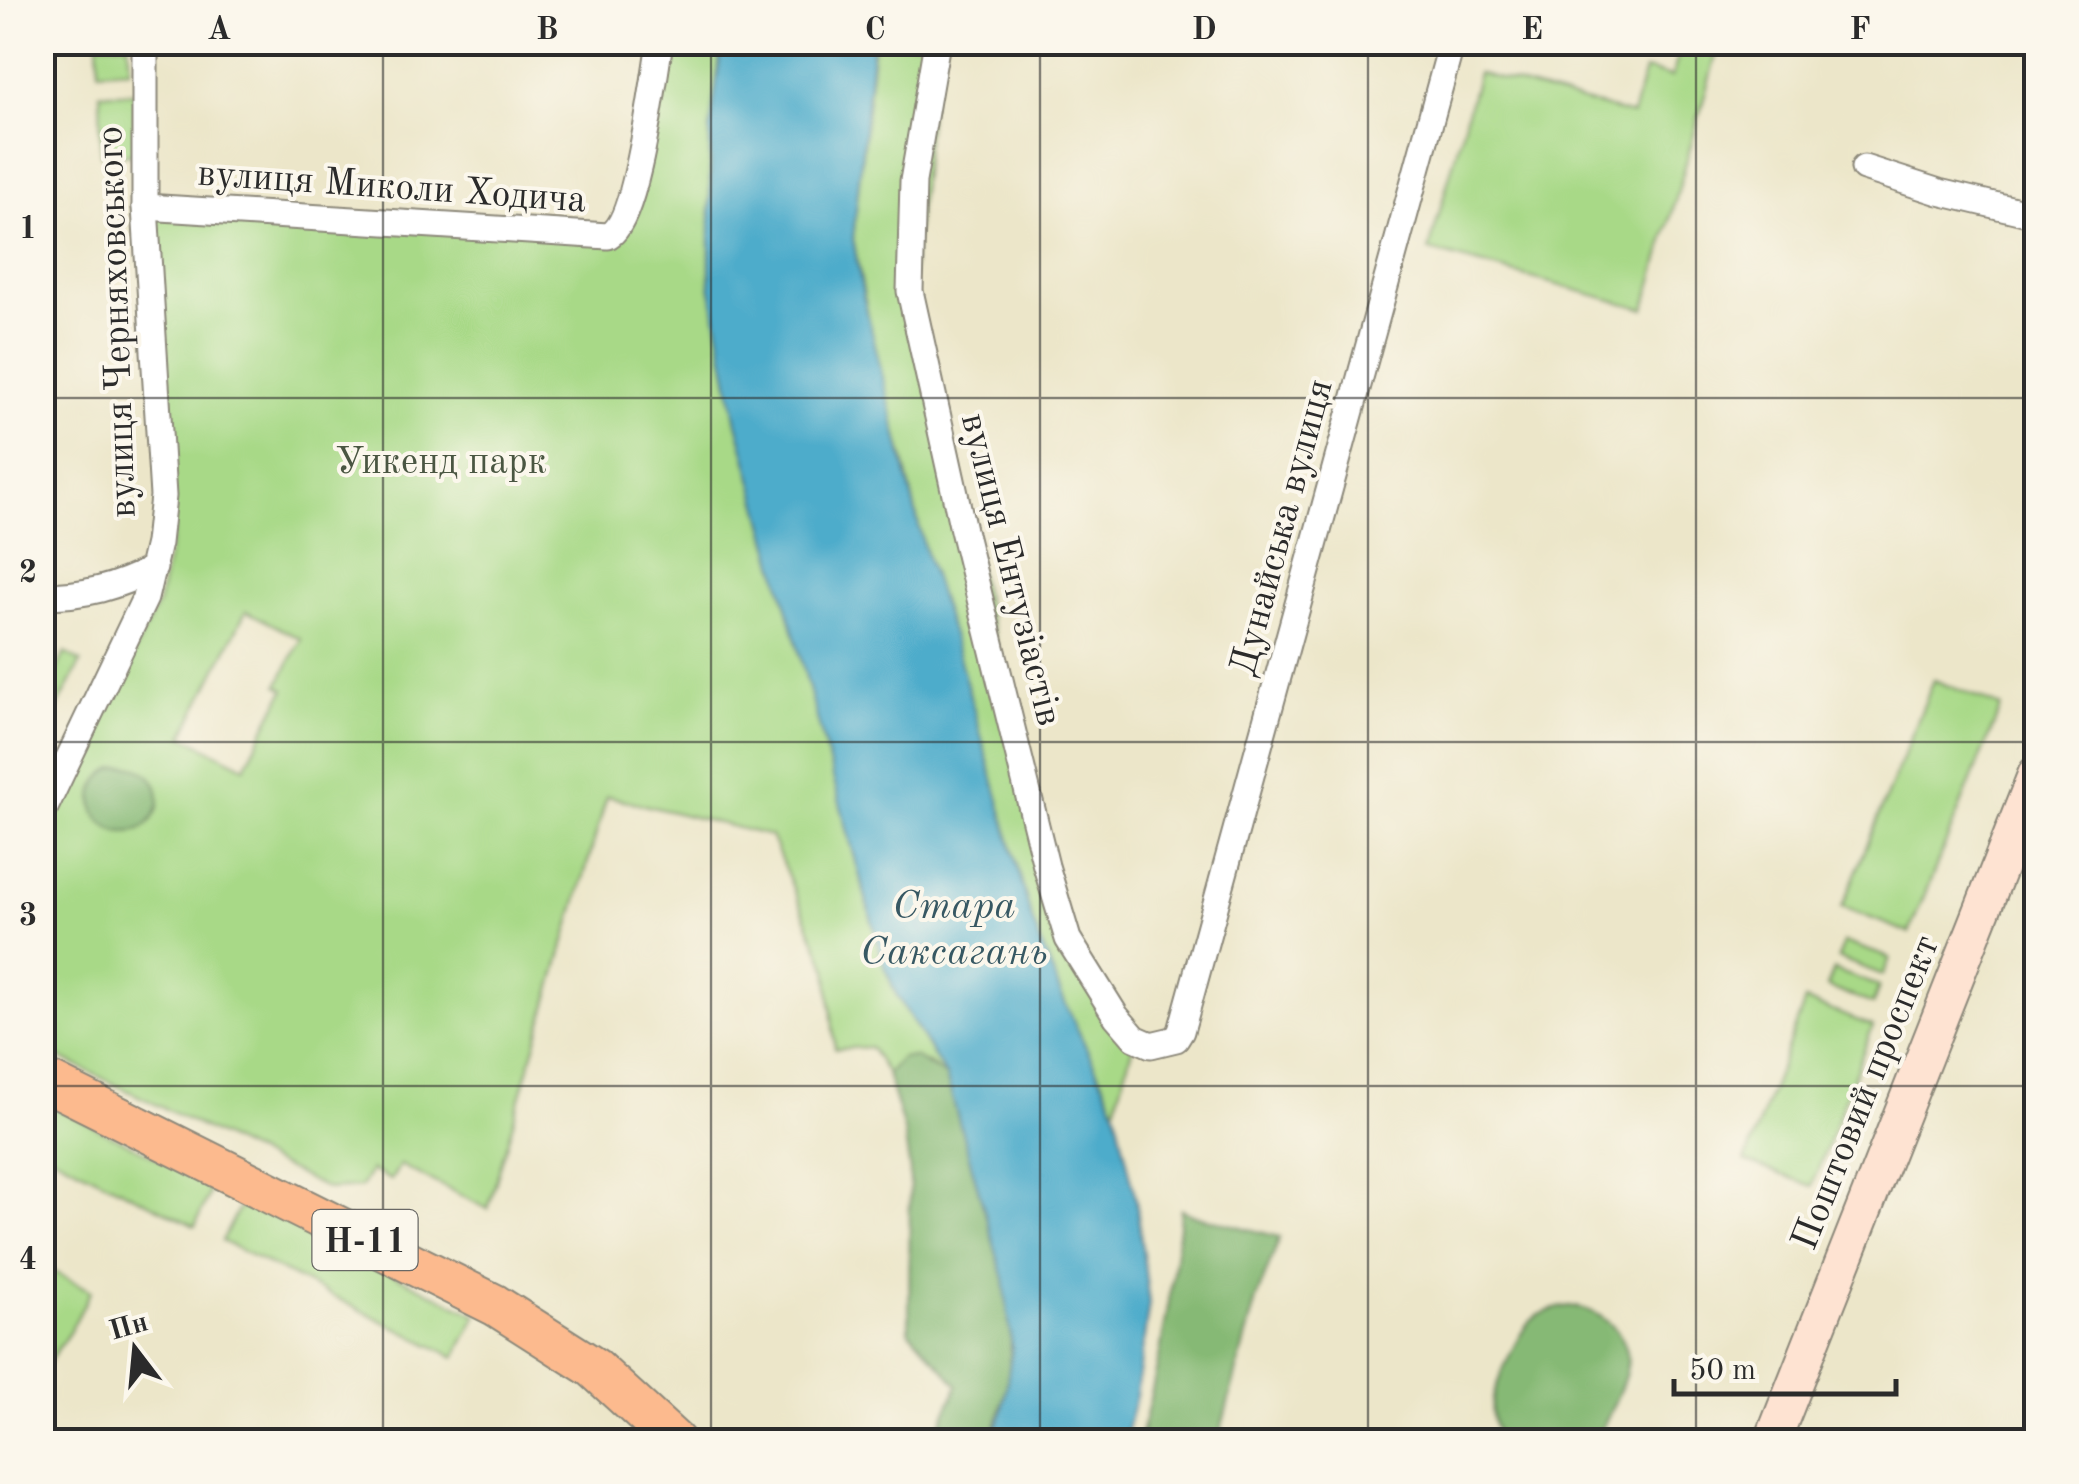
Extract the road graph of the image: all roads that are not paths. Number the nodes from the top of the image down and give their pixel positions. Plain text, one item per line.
1 (145, 42) edge
2 (660, 42) edge
3 (937, 42) edge
4 (1452, 42) edge
5 (1864, 168) dead end
6 (145, 207) junction
7 (2036, 215) edge
8 (154, 568) junction
9 (42, 596) edge
10 (2036, 774) edge
11 (42, 814) edge
12 (1181, 1031) joint
13 (42, 1080) edge
14 (667, 1439) edge
15 (1772, 1442) edge

1 - 6 street, вулиця Черняховського
2 - 6 street, вулиця Миколи Ходича
3 - 12 street, вулиця Ентузіастів
4 - 12 street, Дунайська вулиця
5 - 7 street
6 - 8 street, вулиця Черняховського
8 - 9 street
8 - 11 street, вулиця Черняховського
10 - 15 street, Поштовий проспект
13 - 14 main road, Н-11

